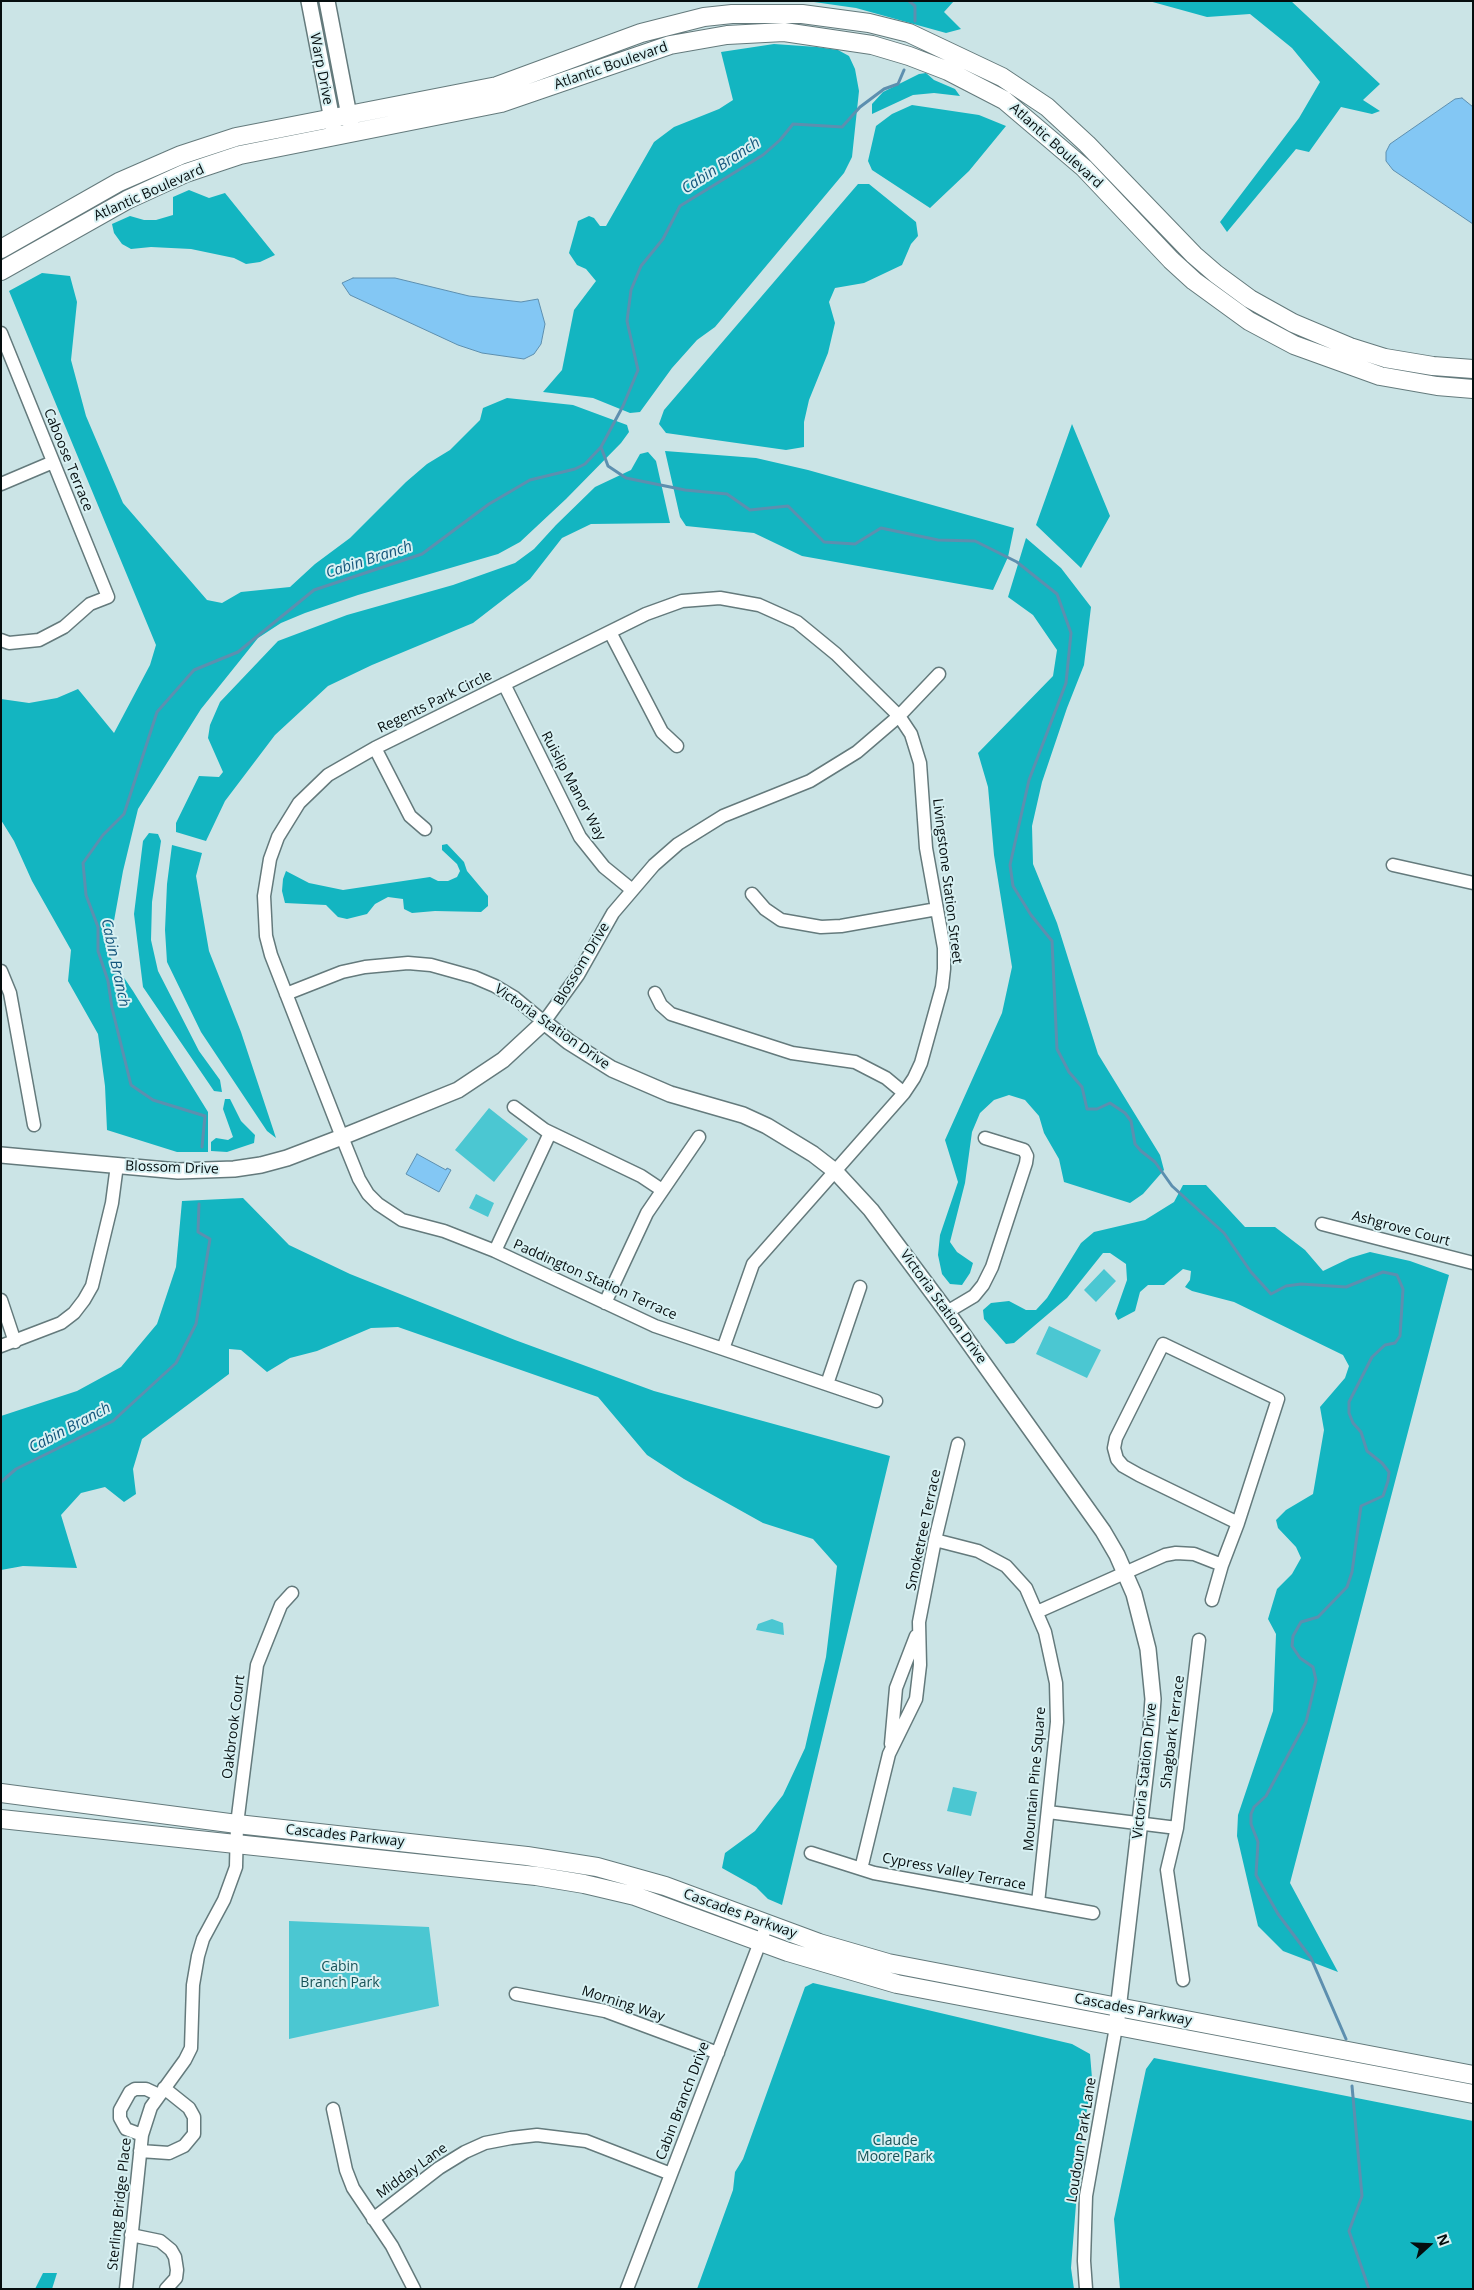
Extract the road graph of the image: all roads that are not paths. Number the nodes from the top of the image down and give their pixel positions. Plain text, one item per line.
1 (309, 1) edge
2 (327, 1) edge
3 (350, 114) junction
4 (331, 117) junction
5 (344, 134) junction
6 (1, 248) edge
7 (1, 271) edge
8 (1, 333) edge
9 (6, 358) edge
10 (1473, 369) edge
11 (1473, 389) edge
12 (53, 462) junction
13 (1, 484) edge
14 (610, 632) junction
15 (1, 640) edge
16 (940, 674) dead end
17 (504, 684) junction
18 (899, 716) junction
19 (677, 746) dead end
20 (375, 748) junction
21 (425, 829) dead end
22 (1393, 865) dead end
23 (1473, 882) edge
24 (631, 889) junction
25 (752, 894) dead end
26 (937, 909) junction
27 (1, 971) edge
28 (655, 993) dead end
29 (286, 994) junction
30 (6, 995) edge
31 (544, 1022) junction
32 (904, 1092) junction
33 (514, 1107) dead end
34 (34, 1125) dead end
35 (550, 1133) junction
36 (342, 1137) junction
37 (699, 1137) dead end
38 (985, 1138) dead end
39 (1, 1155) edge
40 (117, 1165) junction
41 (834, 1171) junction
42 (662, 1190) junction
43 (1322, 1224) dead end
44 (495, 1251) junction
45 (1473, 1263) edge
46 (860, 1287) dead end
47 (1, 1300) edge
48 (604, 1303) junction
49 (947, 1312) junction
50 (15, 1342) junction
51 (1, 1346) edge
52 (723, 1349) junction
53 (827, 1384) junction
54 (876, 1401) dead end
55 (958, 1444) dead end
56 (1238, 1523) junction
57 (935, 1540) junction
58 (1222, 1565) junction
59 (1125, 1572) junction
60 (292, 1593) dead end
61 (1212, 1600) dead end
62 (1037, 1612) junction
63 (919, 1622) junction
64 (1199, 1640) dead end
65 (889, 1754) junction
66 (1, 1793) edge
67 (1048, 1812) junction
68 (1, 1819) edge
69 (238, 1824) junction
70 (1140, 1824) junction
71 (1177, 1828) junction
72 (236, 1844) junction
73 (811, 1853) dead end
74 (861, 1869) junction
75 (1038, 1903) junction
76 (1093, 1913) dead end
77 (767, 1924) junction
78 (760, 1942) junction
79 (1183, 1980) dead end
80 (516, 1994) dead end
81 (1119, 2007) junction
82 (1116, 2026) junction
83 (718, 2052) junction
84 (1473, 2075) edge
85 (162, 2091) junction
86 (1473, 2094) edge
87 (333, 2109) dead end
88 (142, 2135) junction
89 (140, 2151) junction
90 (671, 2174) junction
91 (373, 2219) junction
92 (130, 2235) junction
93 (126, 2289) edge
94 (166, 2289) edge
95 (414, 2289) edge
96 (627, 2289) edge
97 (1086, 2289) edge

1 - 4 street, Warp Drive
2 - 3 street, Warp Drive
3 - 4 main road, Atlantic Boulevard
3 - 5 street, Warp Drive
3 - 10 main road, Atlantic Boulevard
4 - 5 street, Warp Drive
4 - 6 main road, Atlantic Boulevard
5 - 7 main road, Atlantic Boulevard
5 - 11 main road, Atlantic Boulevard
8 - 9 street, Caboose Terrace
9 - 12 street, Caboose Terrace
12 - 13 street
12 - 15 street, Caboose Terrace
14 - 17 street, Regents Park Circle
14 - 18 street, Regents Park Circle
14 - 19 street
16 - 18 street, Blossom Drive
17 - 20 street, Regents Park Circle
17 - 24 street, Ruislip Manor Way
18 - 24 street, Blossom Drive
18 - 26 street, Livingstone Station Street
20 - 21 street
20 - 29 street, Regents Park Circle
22 - 23 street
24 - 31 street, Blossom Drive
25 - 26 street
26 - 32 street, Livingstone Station Street
27 - 30 street
28 - 32 street
29 - 31 street, Victoria Station Drive
29 - 36 street, Regents Park Circle
30 - 34 street
31 - 36 street, Blossom Drive
31 - 41 street, Victoria Station Drive
32 - 41 street, Livingstone Station Street
33 - 35 street
35 - 42 street
35 - 44 street
36 - 40 street, Blossom Drive
36 - 44 street, Paddington Station Terrace
37 - 42 street
38 - 49 street
39 - 40 street, Blossom Drive
40 - 50 street
41 - 49 street, Victoria Station Drive
41 - 52 street, Livingstone Station Street
42 - 48 street
43 - 45 street, Ashgrove Court
44 - 48 street, Paddington Station Terrace
46 - 53 street
47 - 50 street
48 - 52 street, Paddington Station Terrace
49 - 59 street, Victoria Station Drive
50 - 51 street
52 - 53 street, Paddington Station Terrace
53 - 54 street, Paddington Station Terrace
55 - 57 street, Smoketree Terrace
56 - 56 street
56 - 58 street
57 - 62 street, Mountain Pine Square
57 - 63 street, Smoketree Terrace
58 - 59 street
58 - 61 street
59 - 62 street
59 - 70 street, Victoria Station Drive
60 - 69 street, Oakbrook Court
62 - 67 street, Mountain Pine Square
63 - 65 street, Smoketree Terrace
63 - 65 street, Smoketree Terrace
64 - 71 street, Shagbark Terrace
65 - 74 street, Smoketree Terrace
66 - 69 main road, Cascades Parkway
67 - 70 street
67 - 75 street, Mountain Pine Square
68 - 72 main road, Cascades Parkway
69 - 72 street, Oakbrook Court
69 - 77 main road, Cascades Parkway
70 - 71 street
70 - 81 street, Victoria Station Drive
71 - 79 street, Shagbark Terrace
72 - 78 main road, Cascades Parkway
72 - 85 street, Sterling Bridge Place
73 - 74 street, Cypress Valley Terrace
74 - 75 street, Cypress Valley Terrace
75 - 76 street, Cypress Valley Terrace
77 - 78 street, Cabin Branch Drive
77 - 81 main road, Cascades Parkway
78 - 82 main road, Cascades Parkway
78 - 83 street, Cabin Branch Drive
80 - 83 street, Morning Way
81 - 82 street, Victoria Station Drive
81 - 84 main road, Cascades Parkway
82 - 86 main road, Cascades Parkway
82 - 97 street, Loudoun Park Lane
83 - 90 street, Cabin Branch Drive
85 - 88 street, Sterling Bridge Place
85 - 88 street
85 - 89 street
87 - 91 street
88 - 89 street, Sterling Bridge Place
89 - 92 street, Sterling Bridge Place
90 - 91 street, Midday Lane
90 - 96 street, Cabin Branch Drive
91 - 95 street
92 - 93 street, Sterling Bridge Place
92 - 94 street

